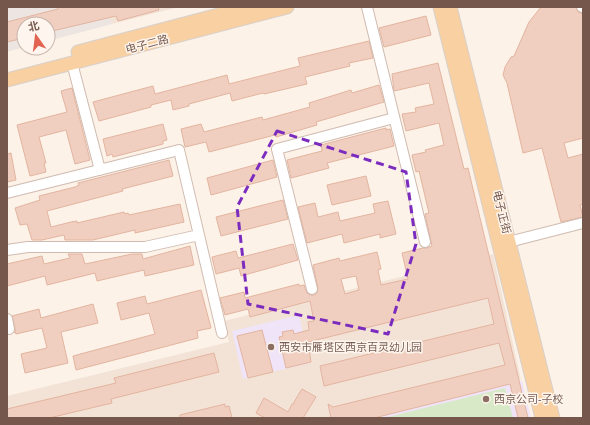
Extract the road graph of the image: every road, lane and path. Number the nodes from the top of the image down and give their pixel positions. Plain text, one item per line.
1 (249, 7) edge
2 (287, 7) edge
3 (367, 7) edge
4 (440, 7) edge
5 (450, 7) edge
6 (72, 63) junction
7 (7, 71) edge
8 (7, 80) edge
9 (394, 118) junction
10 (100, 170) junction
11 (7, 193) edge
12 (583, 223) edge
13 (199, 235) junction
14 (425, 242) dead end
15 (509, 242) junction
16 (7, 250) edge
17 (312, 289) dead end
18 (7, 319) edge
19 (7, 329) edge
20 (222, 333) dead end
21 (542, 418) edge
22 (553, 418) edge

1 - 7 main road, 电子二路
2 - 6 main road, 电子二路
3 - 9 street
4 - 21 main road, 电子正街
5 - 15 main road, 电子正街
6 - 8 main road, 电子二路
6 - 10 street
9 - 14 street
9 - 17 street
10 - 11 street
10 - 13 street
12 - 15 street
13 - 16 street
13 - 20 street
15 - 22 main road, 电子正街
18 - 19 street

